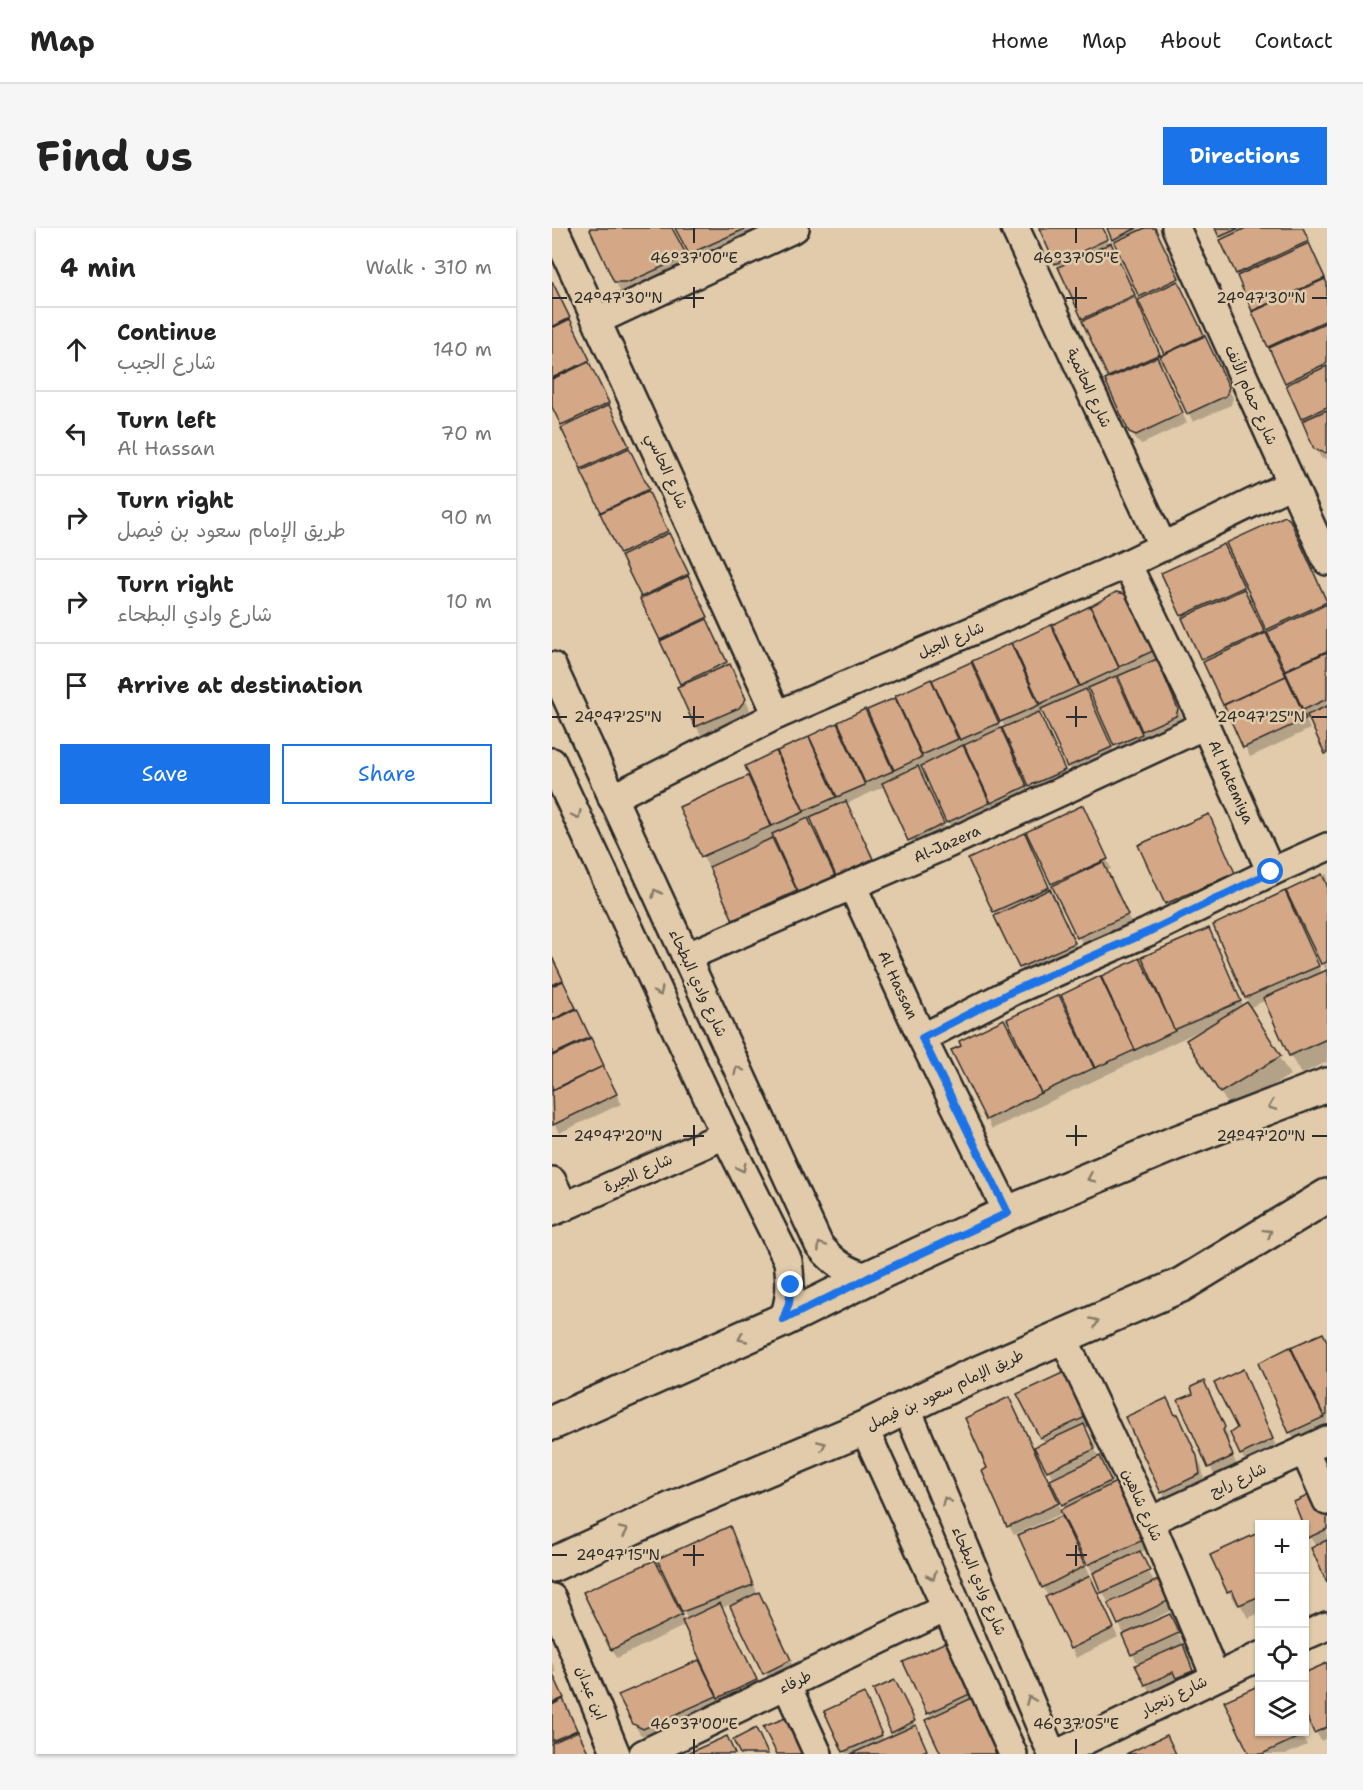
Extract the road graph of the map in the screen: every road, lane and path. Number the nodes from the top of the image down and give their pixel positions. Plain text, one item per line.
1 (554, 228) edge
2 (795, 228) edge
3 (1015, 228) edge
4 (1176, 228) edge
5 (598, 320) junction
6 (1291, 484) junction
7 (1163, 547) junction
8 (1327, 561) edge
9 (1127, 564) junction
10 (552, 666) edge
11 (777, 715) junction
12 (1205, 725) junction
13 (552, 762) edge
14 (612, 798) junction
15 (1327, 847) edge
16 (1271, 872) junction
17 (852, 885) junction
18 (686, 957) junction
19 (922, 1038) junction
20 (1327, 1085) edge
21 (725, 1135) junction
22 (552, 1181) edge
23 (1327, 1196) edge
24 (558, 1210) edge
25 (1008, 1213) junction
26 (868, 1278) junction
27 (783, 1320) junction
28 (1064, 1337) junction
29 (906, 1407) junction
30 (552, 1424) edge
31 (864, 1428) junction
32 (1316, 1445) edge
33 (1327, 1501) edge
34 (1150, 1521) junction
35 (552, 1564) edge
36 (552, 1598) edge
37 (946, 1608) junction
38 (1327, 1626) edge
39 (1309, 1634) edge
40 (1255, 1658) edge
41 (1215, 1676) junction
42 (787, 1686) junction
43 (616, 1754) edge
44 (643, 1754) edge
45 (818, 1754) edge
46 (1013, 1754) edge
47 (1055, 1754) edge

1 - 5 street, شارع الحاسي
2 - 5 street
3 - 7 street, شارع الحاتمية
4 - 6 street, شارع حمام الأنف
5 - 11 street, شارع الحاسي
6 - 7 street, شارع الجيل
6 - 8 street, شارع حمام الأنف
7 - 9 street, شارع الجيل
9 - 11 street, شارع الجيل
9 - 12 street, Al Hatemiya
10 - 14 street, شارع وادي البطحاء
11 - 14 street, شارع الجيل
12 - 16 street, Al Hatemiya
12 - 17 street, Al-Jazera
13 -> 21 street
18 -> 14 street, شارع وادي البطحاء
15 - 16 street
16 - 19 street
17 - 18 street, Al-Jazera
17 - 19 street, Al Hassan
26 -> 18 street, شارع وادي البطحاء
19 - 25 street, Al Hassan
20 -> 25 main road
21 - 24 street, شارع الجيرة
21 -> 27 street
22 - 24 street
28 -> 23 main road, طريق الإمام سعود بن فيصل
25 - 26 main road
26 - 27 main road
27 -> 30 main road
28 - 29 main road, طريق الإمام سعود بن فيصل
28 - 34 street, شارع شاهين
29 - 31 main road, طريق الإمام سعود بن فيصل
47 -> 29 street, شارع وادي البطحاء
35 -> 31 main road, طريق الإمام سعود بن فيصل
31 -> 37 street
32 - 33 street
32 - 34 street, شارع رابح
34 - 41 street, شارع شاهين
36 - 43 street, ابن عبدان
37 - 42 street, طرفاء
37 - 46 street
38 - 39 street
40 - 41 street, شارع زنجبار
41 - 47 street, شارع زنجبار
42 - 44 street, طرفاء
42 - 45 street

